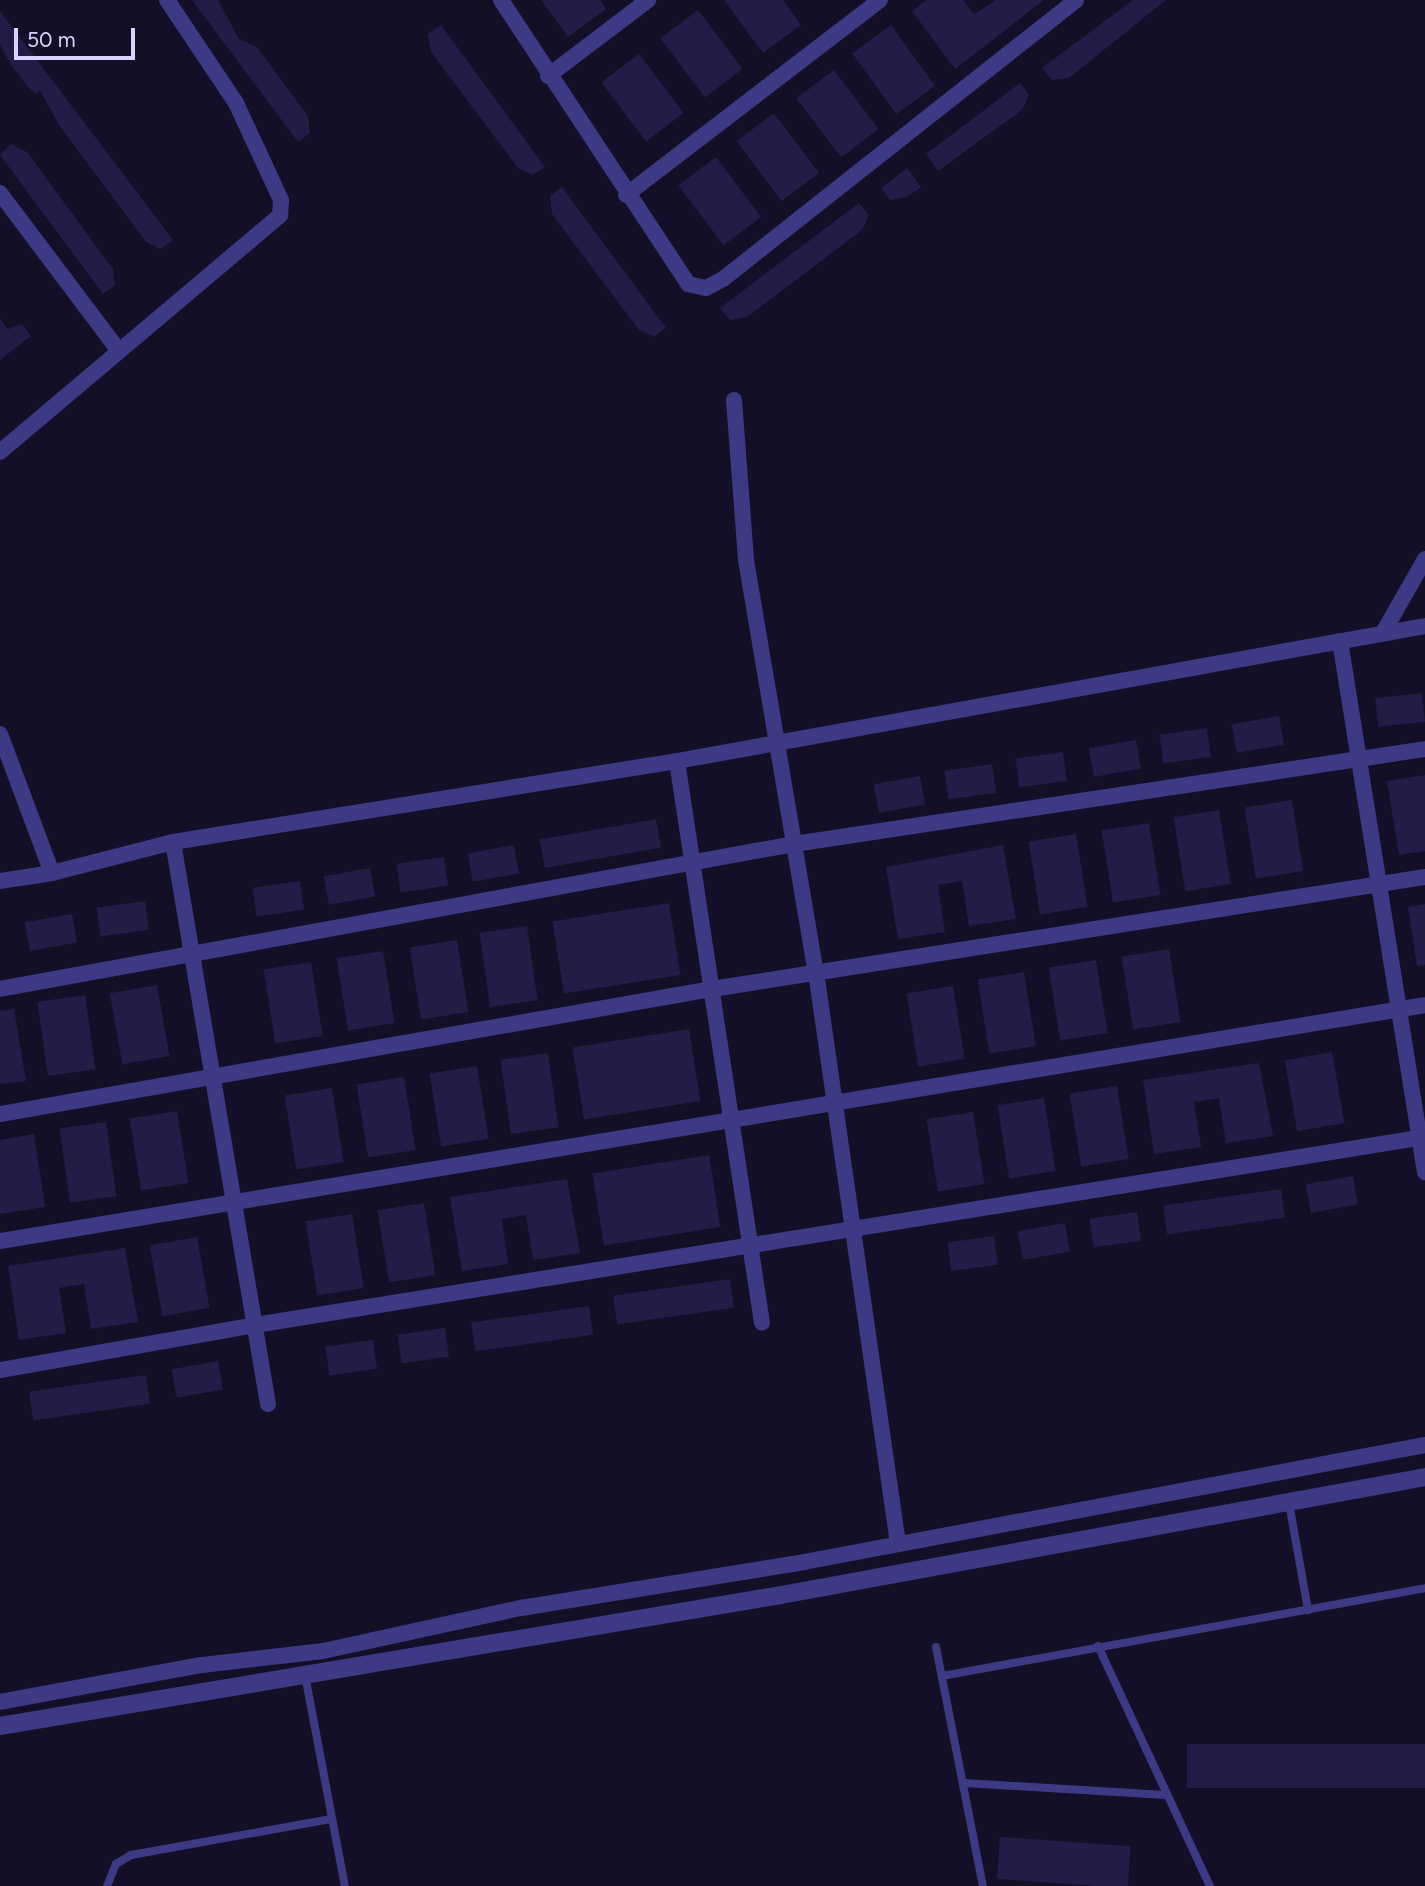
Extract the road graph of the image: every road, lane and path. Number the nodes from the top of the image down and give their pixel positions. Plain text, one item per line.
1 (167, 0) edge
2 (501, 0) edge
3 (648, 0) edge
4 (880, 0) edge
5 (1076, 0) edge
6 (548, 76) junction
7 (0, 193) edge
8 (626, 195) junction
9 (119, 351) junction
10 (734, 400) dead end
11 (0, 452) edge
12 (1425, 565) edge
13 (1425, 626) edge
14 (1384, 631) junction
15 (1340, 641) junction
16 (0, 734) edge
17 (780, 740) junction
18 (1425, 749) edge
19 (1361, 759) junction
20 (677, 761) junction
21 (173, 842) junction
22 (794, 844) junction
23 (693, 866) junction
24 (52, 873) junction
25 (1425, 877) edge
26 (0, 881) edge
27 (1380, 881) junction
28 (192, 952) junction
29 (816, 972) junction
30 (0, 989) edge
31 (712, 989) junction
32 (1425, 1005) edge
33 (1397, 1010) junction
34 (213, 1077) junction
35 (833, 1104) junction
36 (0, 1114) edge
37 (732, 1121) junction
38 (1421, 1137) edge
39 (1425, 1172) edge
40 (234, 1204) junction
41 (851, 1228) junction
42 (0, 1241) edge
43 (750, 1244) junction
44 (762, 1324) dead end
45 (255, 1325) junction
46 (0, 1370) edge
47 (268, 1404) dead end
48 (1425, 1445) edge
49 (1425, 1476) edge
50 (1289, 1502) junction
51 (898, 1544) junction
52 (1425, 1588) edge
53 (1308, 1610) junction
54 (1098, 1646) junction
55 (936, 1647) dead end
56 (305, 1672) junction
57 (942, 1676) junction
58 (0, 1702) edge
59 (0, 1726) edge
60 (964, 1783) junction
61 (1166, 1795) junction
62 (332, 1819) junction
63 (982, 1885) edge
64 (107, 1886) edge
65 (345, 1886) edge
66 (994, 1886) edge
67 (1210, 1886) edge

1 - 9 street
2 - 6 street
3 - 6 street
4 - 8 street
5 - 8 street
6 - 8 street
7 - 9 street
9 - 11 street
10 - 17 street
12 - 14 street
13 - 14 street
14 - 15 street
15 - 17 street
15 - 19 street
16 - 24 street
17 - 20 street
17 - 22 street
18 - 19 street
19 - 22 street
19 - 27 street
20 - 21 street
20 - 23 street
21 - 24 street
21 - 28 street
22 - 23 street
22 - 29 street
23 - 28 street
23 - 31 street
24 - 26 street
25 - 27 street
27 - 29 street
27 - 33 street
28 - 30 street
28 - 34 street
29 - 31 street
29 - 35 street
31 - 34 street
31 - 37 street
32 - 33 street
33 - 35 street
33 - 38 street
34 - 36 street
34 - 40 street
35 - 37 street
35 - 41 street
37 - 40 street
37 - 43 street
38 - 39 street
38 - 41 street
40 - 42 street
40 - 45 street
41 - 43 street
41 - 51 street
43 - 44 street
43 - 45 street
45 - 46 street
45 - 47 street
48 - 51 street
49 - 50 street
50 - 53 lane
50 - 56 street
51 - 58 street
52 - 53 lane
53 - 54 lane
54 - 57 lane
54 - 61 lane
55 - 57 lane
56 - 59 street
56 - 62 lane
57 - 60 lane
60 - 61 lane
60 - 63 lane
61 - 67 lane
62 - 64 lane
62 - 65 lane
63 - 66 lane

